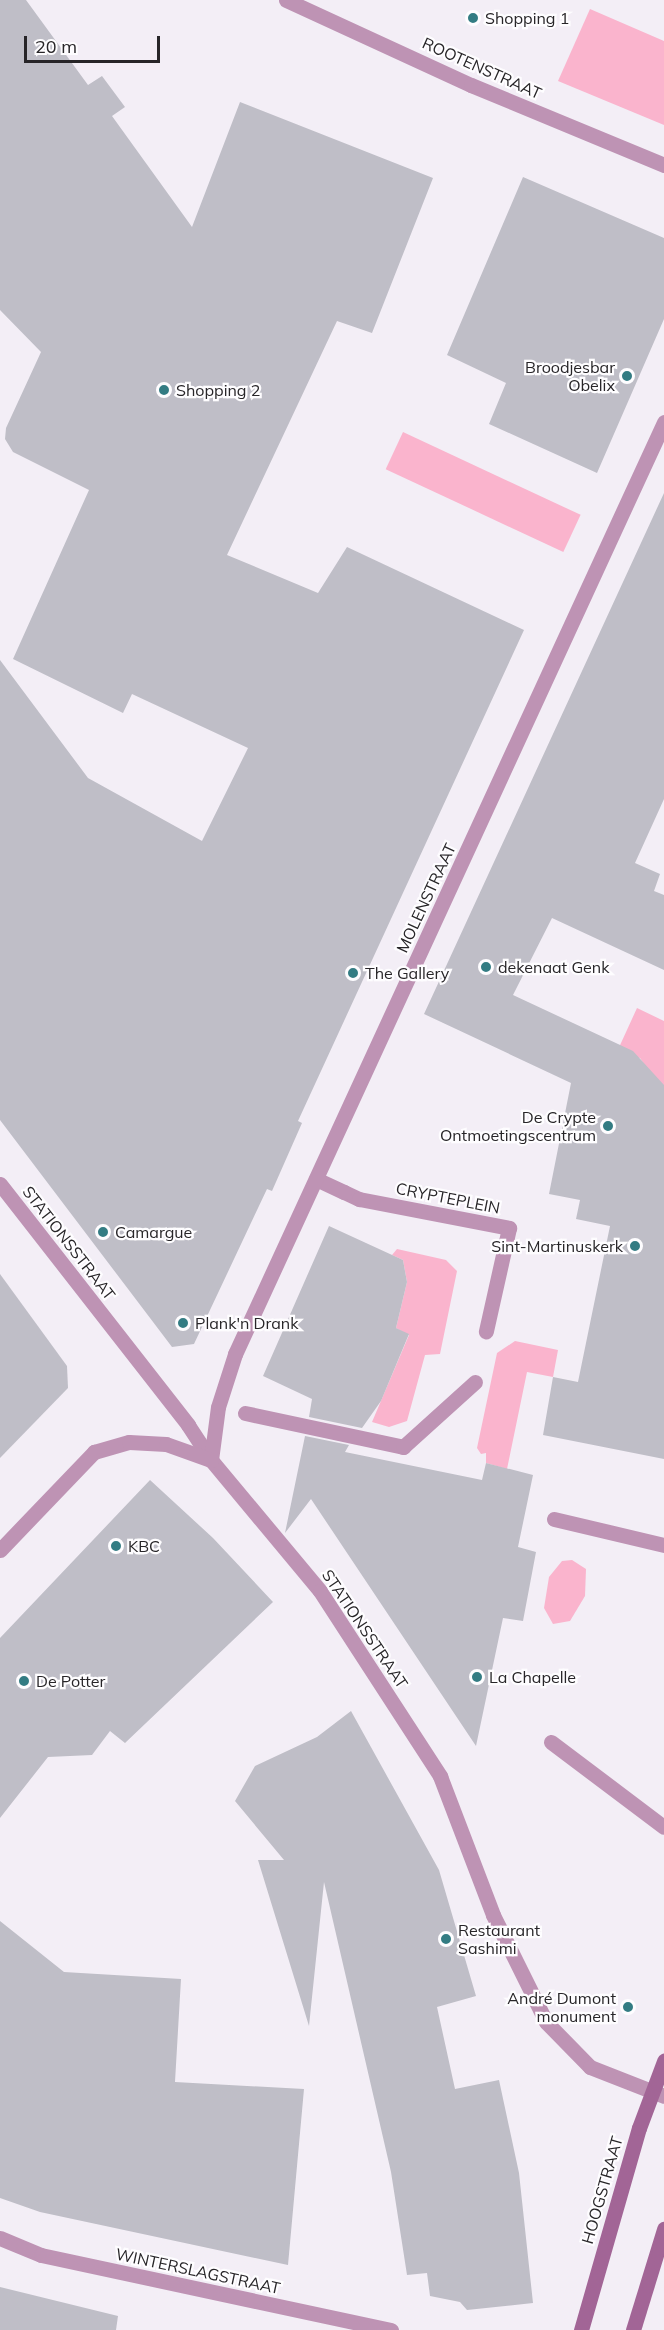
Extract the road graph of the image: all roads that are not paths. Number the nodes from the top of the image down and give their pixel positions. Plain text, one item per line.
1 (286, 0) edge
2 (664, 165) edge
3 (664, 422) edge
4 (316, 1179) junction
5 (0, 1184) edge
6 (486, 1331) dead end
7 (474, 1383) dead end
8 (245, 1413) dead end
9 (211, 1460) junction
10 (555, 1519) dead end
11 (664, 1545) edge
12 (0, 1550) edge
13 (551, 1742) dead end
14 (664, 1827) edge
15 (664, 2061) edge
16 (658, 2094) edge
17 (664, 2229) edge
18 (0, 2238) edge
19 (391, 2330) edge
20 (581, 2330) edge
21 (633, 2330) edge

1 - 2 street, ROOTENSTRAAT
3 - 4 street, MOLENSTRAAT
4 - 6 street, CRYPTEPLEIN
4 - 9 street, MOLENSTRAAT
5 - 9 street, STATIONSSTRAAT
7 - 8 street
9 - 12 street
9 - 16 street, STATIONSSTRAAT
10 - 11 street
13 - 14 street
15 - 16 main road, HOOGSTRAAT
16 - 20 main road, HOOGSTRAAT
17 - 21 main road
18 - 19 street, WINTERSLAGSTRAAT

